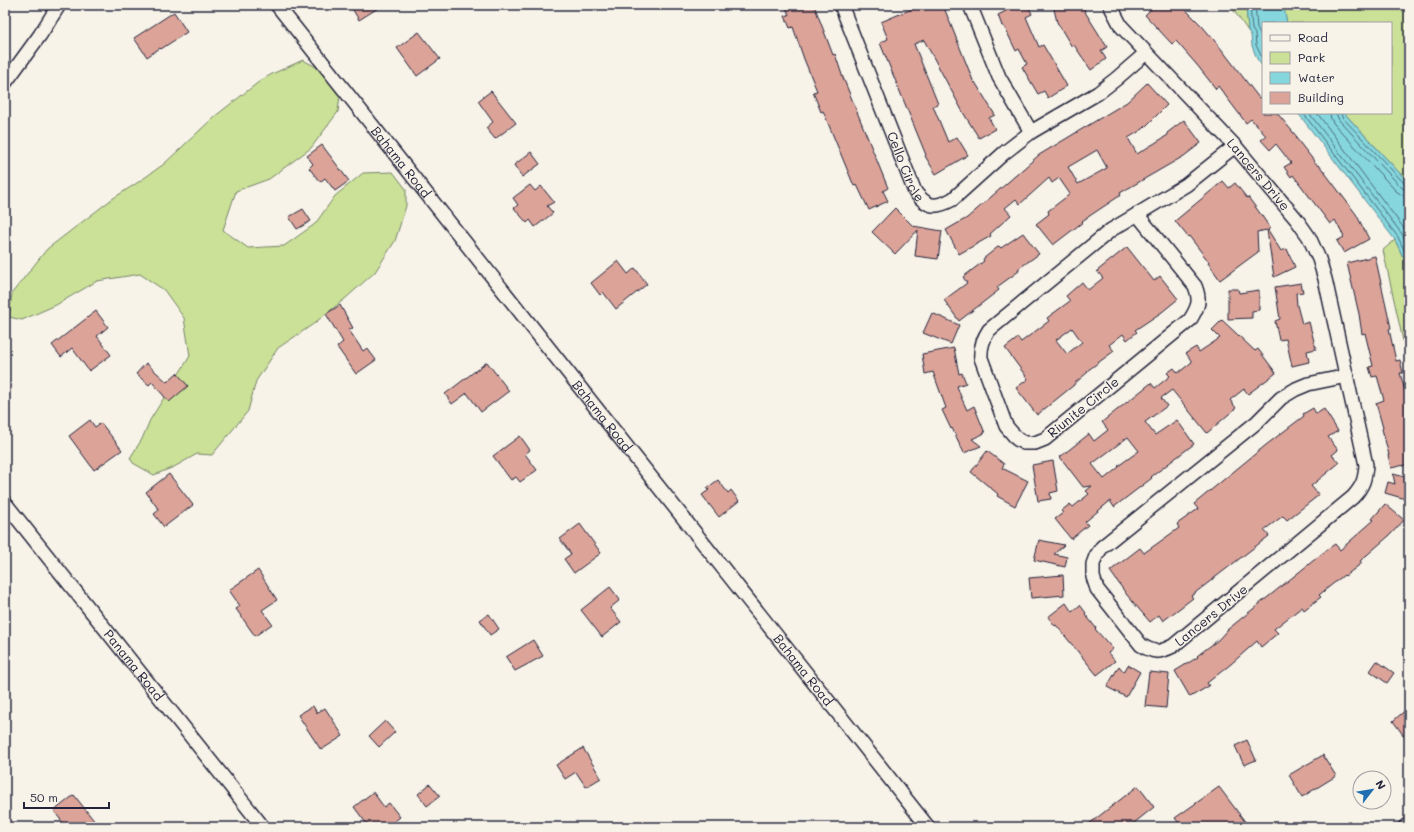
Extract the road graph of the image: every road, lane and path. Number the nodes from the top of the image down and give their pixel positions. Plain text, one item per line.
1 (59, 5) edge
2 (277, 5) edge
3 (840, 5) edge
4 (970, 5) edge
5 (1110, 5) edge
6 (1146, 53) junction
7 (5, 84) edge
8 (1031, 132) junction
9 (1235, 146) junction
10 (1137, 214) junction
11 (1347, 376) junction
12 (5, 503) edge
13 (1409, 824) edge
14 (263, 827) edge
15 (928, 827) edge
16 (1405, 827) edge

1 - 7 street
2 - 15 street, Bahama Road
3 - 8 street, Cello Circle
4 - 8 street
5 - 6 street, Lancers Drive
6 - 8 street, Cello Circle
6 - 9 street, Lancers Drive
9 - 10 street, Riunite Circle
9 - 11 street, Lancers Drive
10 - 10 street, Riunite Circle
11 - 11 street, Lancers Drive
12 - 14 street, Panama Road
13 - 16 street

